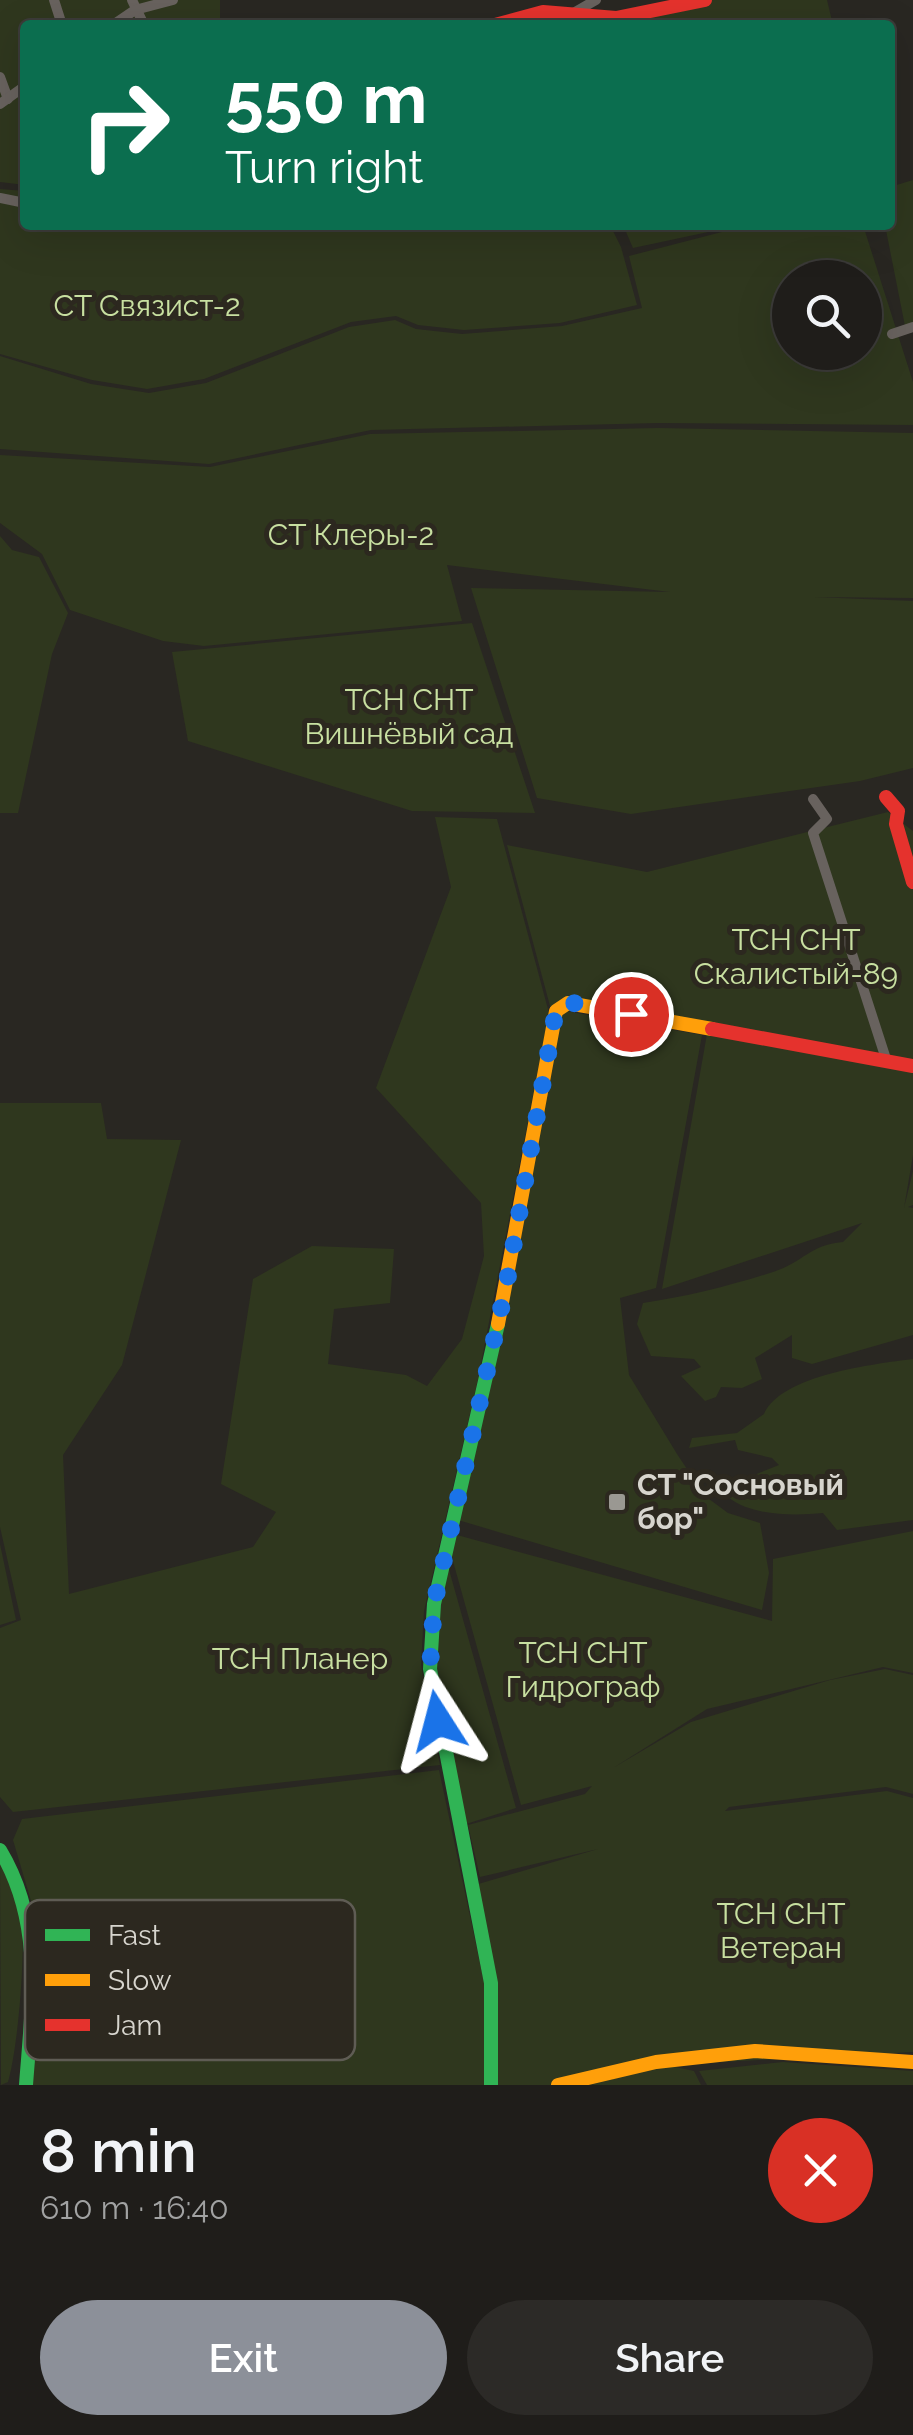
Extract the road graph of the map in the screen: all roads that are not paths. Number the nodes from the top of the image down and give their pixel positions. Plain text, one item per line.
1 (173, 0) edge
2 (596, 0) edge
3 (705, 0) edge
4 (134, 5) edge
5 (574, 12) junction
6 (513, 20) edge
7 (0, 76) edge
8 (4, 102) edge
9 (913, 327) edge
10 (892, 334) dead end
11 (886, 797) dead end
12 (812, 799) dead end
13 (913, 882) edge
14 (887, 1062) junction
15 (913, 1066) edge
16 (0, 1850) edge
17 (25, 1905) edge
18 (27, 2060) edge
19 (913, 2062) edge
20 (26, 2085) edge
21 (491, 2085) edge
22 (558, 2085) edge

1 - 4 street
2 - 5 street
3 - 5 street
5 - 6 street
7 - 8 street
9 - 10 street
11 - 13 street
12 - 14 street
14 - 15 street
14 - 21 street
16 - 17 street
18 - 20 street
19 - 22 street

